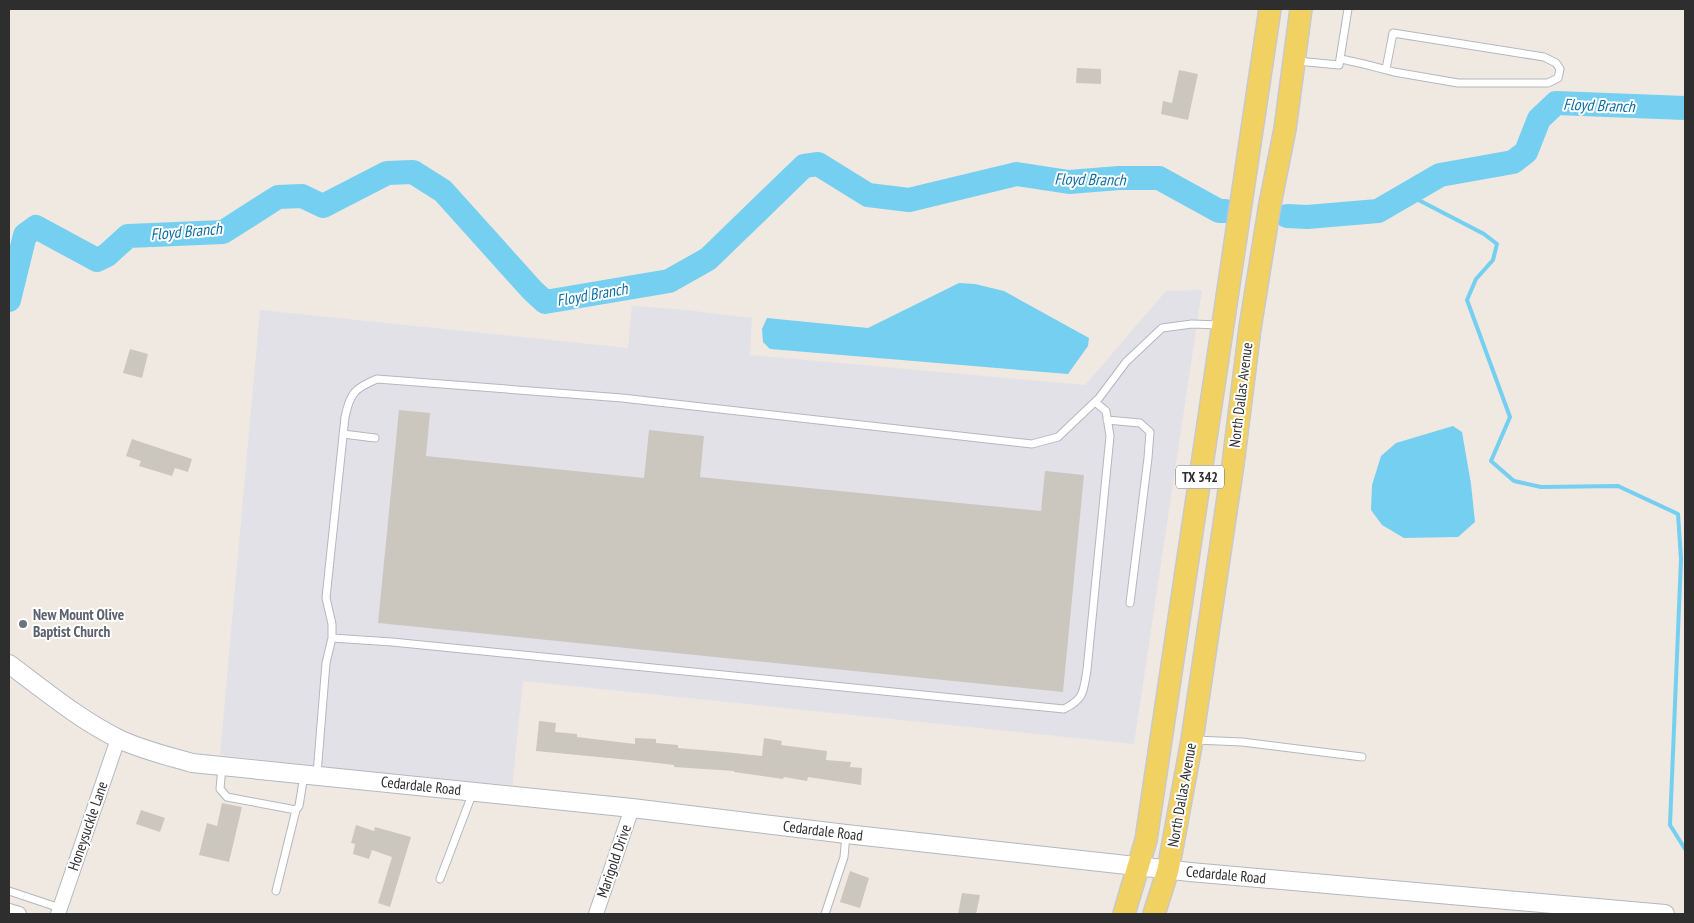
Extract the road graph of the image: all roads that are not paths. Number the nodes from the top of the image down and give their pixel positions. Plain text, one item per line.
1 (1270, 9) edge
2 (1301, 9) edge
3 (1348, 9) edge
4 (1340, 59) junction
5 (1294, 61) junction
6 (1386, 69) junction
7 (1223, 325) junction
8 (1250, 328) junction
9 (1095, 402) junction
10 (1107, 420) junction
11 (344, 434) junction
12 (375, 438) dead end
13 (1130, 603) dead end
14 (332, 638) junction
15 (11, 664) edge
16 (118, 739) junction
17 (1192, 740) junction
18 (1362, 757) dead end
19 (222, 767) junction
20 (310, 775) junction
21 (473, 792) junction
22 (632, 808) junction
23 (296, 810) junction
24 (846, 834) junction
25 (1139, 866) junction
26 (1168, 870) junction
27 (440, 879) dead end
28 (276, 891) dead end
29 (9, 892) edge
30 (1545, 909) edge
31 (9, 911) edge
32 (59, 911) edge
33 (19, 914) edge
34 (596, 914) edge
35 (825, 914) edge
36 (1124, 914) edge
37 (1154, 914) edge
38 (1665, 914) edge

1 - 7 main road, North Dallas Avenue / TX 342
2 - 5 main road, North Dallas Avenue / TX 342
3 - 4 lane
4 - 5 lane
4 - 6 lane
5 - 8 main road, North Dallas Avenue / TX 342
6 - 6 lane
7 - 8 main road
7 - 9 lane
7 - 25 main road, North Dallas Avenue / TX 342
8 - 17 main road, North Dallas Avenue / TX 342
9 - 10 lane
9 - 11 lane
10 - 13 lane
10 - 14 lane
11 - 12 lane
11 - 14 lane
14 - 20 lane
15 - 16 street, Cedardale Road
16 - 19 street, Cedardale Road
16 - 32 street, Honeysuckle Lane
17 - 18 lane
17 - 26 main road, North Dallas Avenue / TX 342
19 - 20 street, Cedardale Road
19 - 23 lane
20 - 21 street, Cedardale Road
20 - 23 lane
21 - 22 street, Cedardale Road
21 - 27 lane
22 - 24 street, Cedardale Road
22 - 34 street, Marigold Drive
23 - 28 lane
24 - 25 street, Cedardale Road
24 - 35 lane
25 - 26 street, Cedardale Road
25 - 36 main road, TX 342
26 - 30 street, Cedardale Road
26 - 37 main road, TX 342
29 - 32 lane
30 - 38 street, Cedardale Road
31 - 33 street

